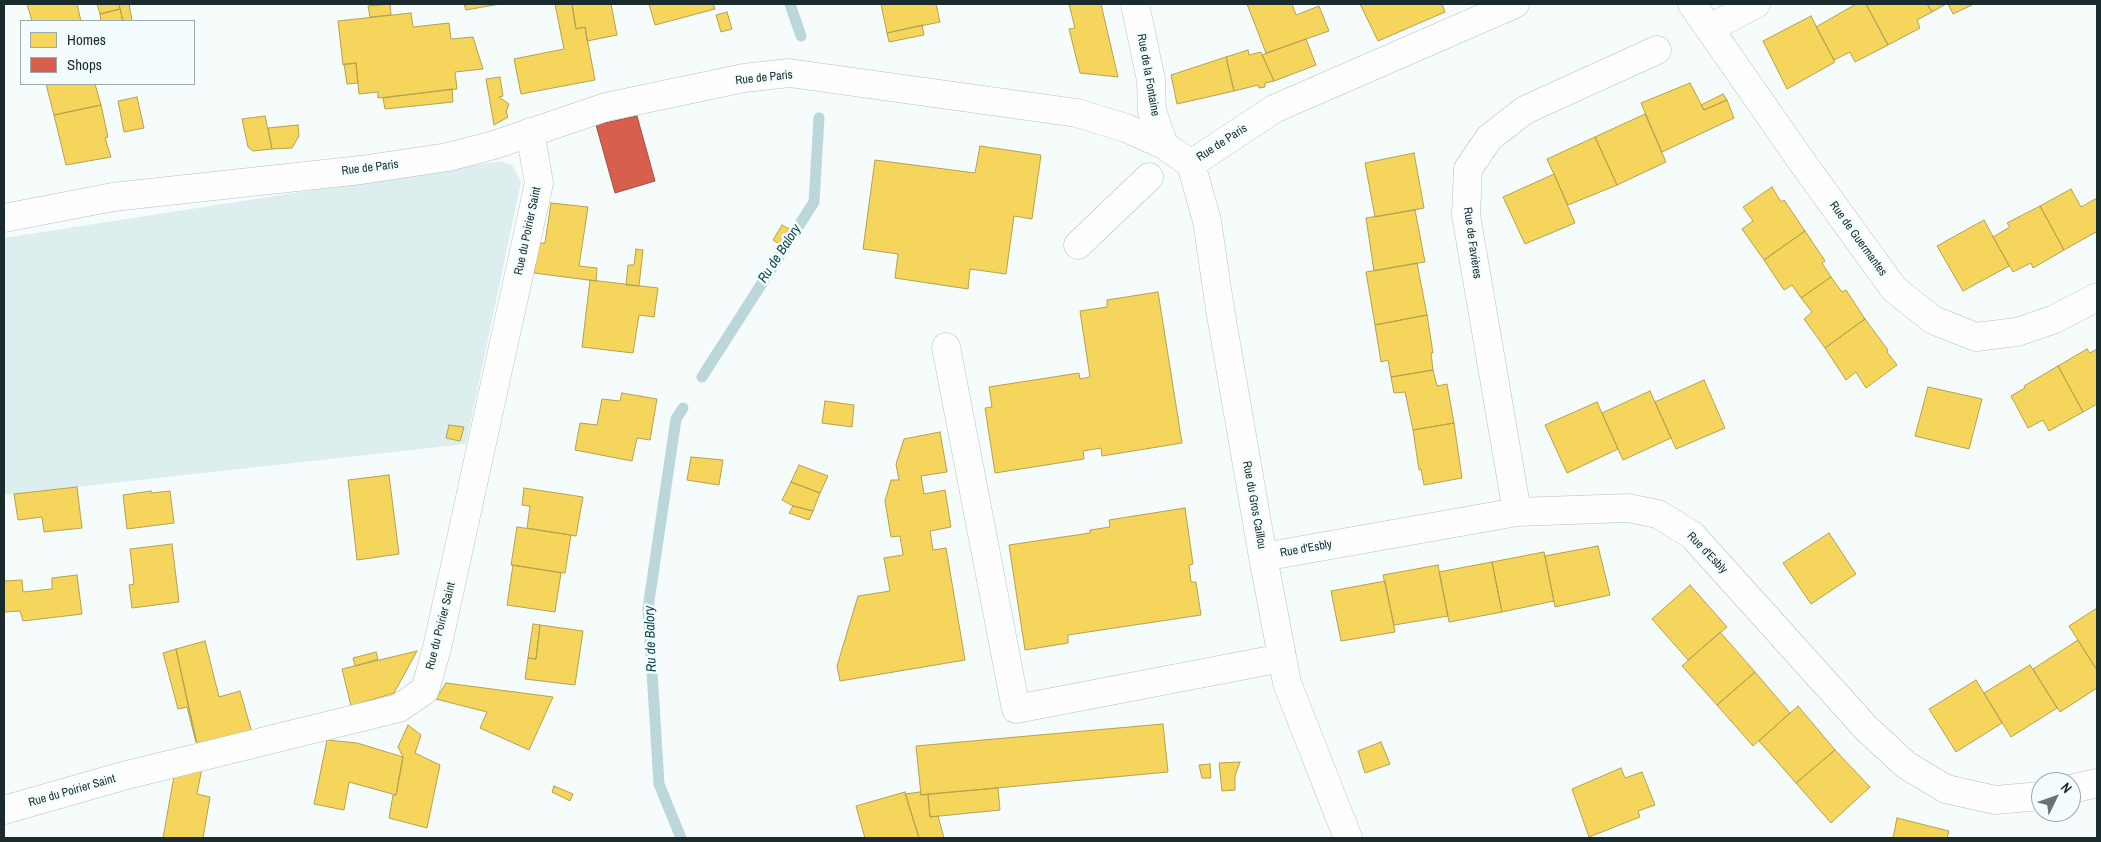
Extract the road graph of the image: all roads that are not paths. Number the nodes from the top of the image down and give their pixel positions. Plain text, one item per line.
1 (1135, 4) edge
2 (1515, 4) edge
3 (1692, 4) edge
4 (1756, 4) edge
5 (1710, 28) junction
6 (1657, 50) dead end
7 (530, 132) junction
8 (1164, 145) junction
9 (1191, 164) junction
10 (1149, 177) dead end
11 (4, 218) edge
12 (1078, 245) dead end
13 (2097, 297) edge
14 (946, 347) dead end
15 (1517, 512) junction
16 (1263, 557) junction
17 (1282, 658) junction
18 (2097, 783) edge
19 (2081, 787) edge
20 (2031, 797) edge
21 (4, 810) edge
22 (1348, 838) edge

1 - 8 street, Rue de la Fontaine
2 - 9 street, Rue de Paris
3 - 5 street, Rue de Guermantes
4 - 5 street
5 - 13 street, Rue de Guermantes
6 - 15 street, Rue de Favières
7 - 8 street, Rue de Paris
7 - 11 street, Rue de Paris
7 - 21 street, Rue du Poirier Saint
8 - 9 street, Rue de Paris
9 - 16 street, Rue du Gros Caillou
10 - 12 street
14 - 17 street
15 - 16 street, Rue d'Esbly
15 - 20 street, Rue d'Esbly
16 - 17 street, Rue du Gros Caillou
17 - 22 street, Rue du Gros Caillou
18 - 19 street

